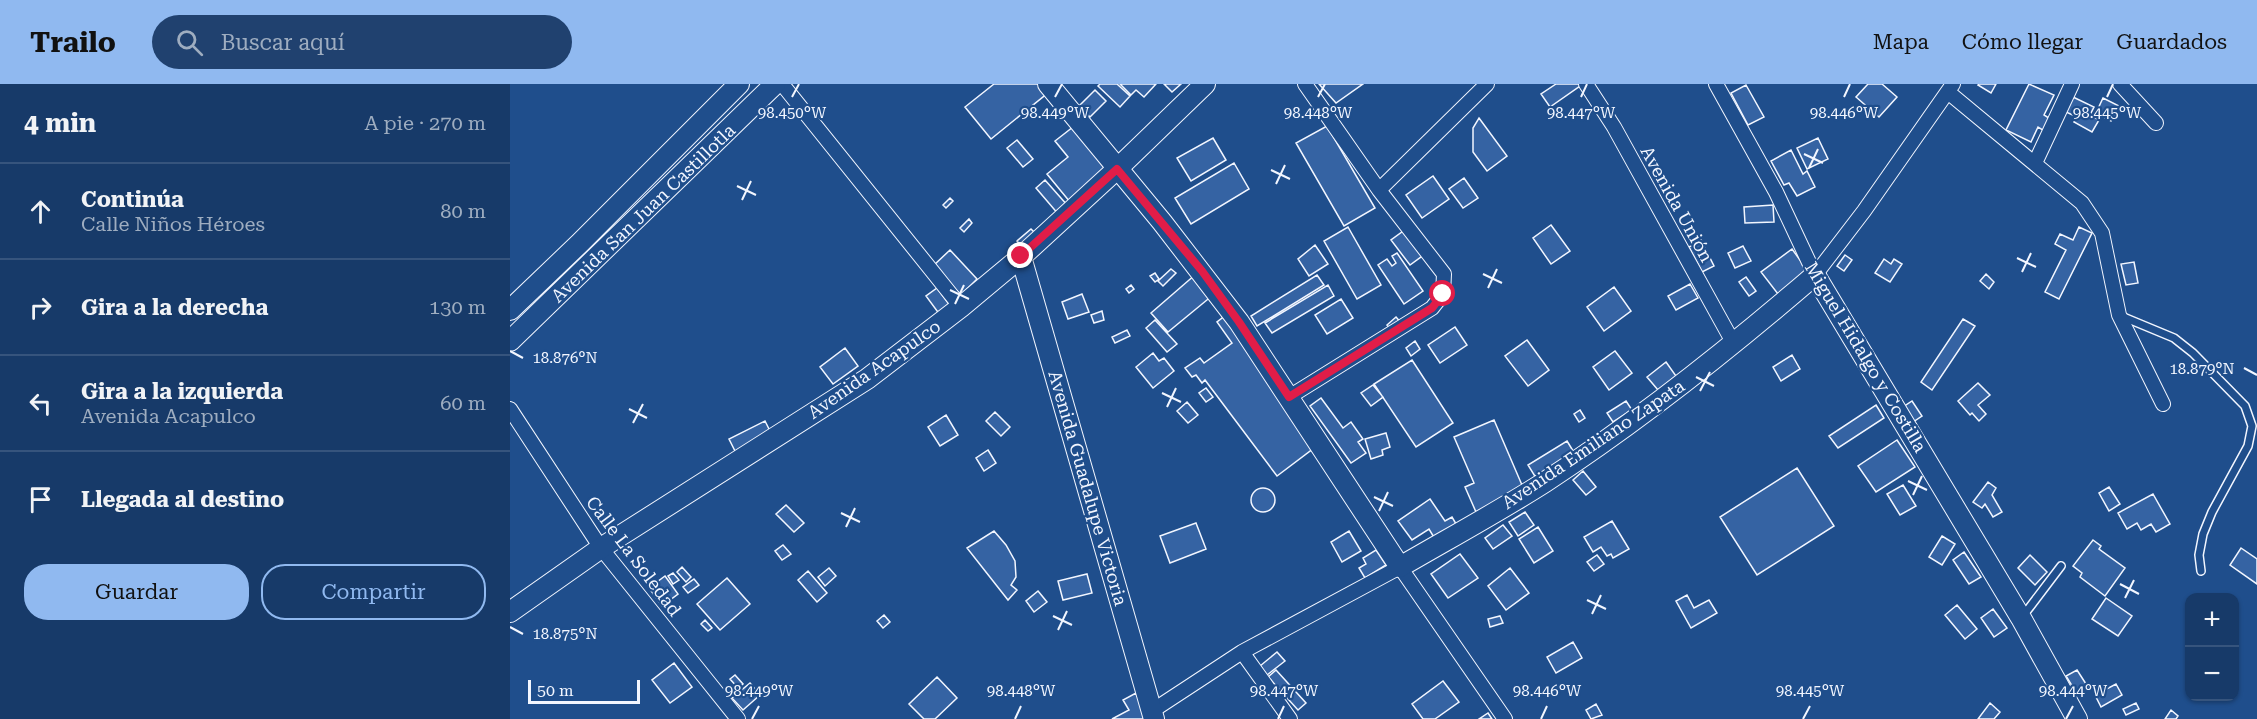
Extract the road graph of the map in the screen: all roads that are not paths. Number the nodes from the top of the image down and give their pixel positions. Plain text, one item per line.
1 (739, 84) edge
2 (775, 84) edge
3 (782, 84) edge
4 (1048, 84) edge
5 (1205, 84) edge
6 (1305, 84) edge
7 (1487, 84) edge
8 (1586, 84) edge
9 (1716, 84) edge
10 (2072, 84) edge
11 (2120, 84) edge
12 (1951, 88) edge
13 (2156, 123) dead end
14 (2035, 163) junction
15 (1117, 169) junction
16 (1379, 190) junction
17 (1021, 256) junction
18 (1815, 275) junction
19 (961, 307) junction
20 (510, 310) edge
21 (2119, 315) junction
22 (510, 341) edge
23 (1734, 344) junction
24 (1289, 397) junction
25 (2163, 404) dead end
26 (510, 409) edge
27 (601, 548) junction
28 (2061, 566) dead end
29 (1400, 567) junction
30 (2201, 571) dead end
31 (510, 612) edge
32 (2021, 618) junction
33 (1242, 652) junction
34 (1153, 715) edge
35 (738, 719) edge
36 (1290, 719) edge
37 (1505, 719) edge
38 (2077, 719) edge

1 - 20 street, Avenida San Juan Castillotla
2 - 22 street, Avenida San Juan Castillotla
3 - 19 street
4 - 15 street
5 - 15 street, Avenida Acapulco
6 - 16 street
7 - 16 street
8 - 23 street, Avenida Unión
9 - 18 street, Miguel Hidalgo y Costilla
10 - 14 street
11 - 13 street
12 - 14 street
12 - 18 street, Avenida Emiliano Zapata
14 - 21 street
15 - 17 street, Avenida Acapulco
15 - 24 street
16 - 24 street
17 - 19 street, Avenida Acapulco
17 - 34 street, Avenida Guadalupe Victoria
18 - 23 street, Avenida Emiliano Zapata
18 - 32 street, Miguel Hidalgo y Costilla
19 - 27 street, Avenida Acapulco
21 - 25 street
21 - 30 lane
23 - 29 street, Avenida Emiliano Zapata
24 - 29 street
26 - 27 street, Calle La Soledad
27 - 31 street, Avenida Acapulco
27 - 35 street, Calle La Soledad
28 - 32 lane
29 - 33 street, Avenida Emiliano Zapata
29 - 37 street
32 - 38 street, Miguel Hidalgo y Costilla
33 - 34 street, Avenida Emiliano Zapata
33 - 36 street

